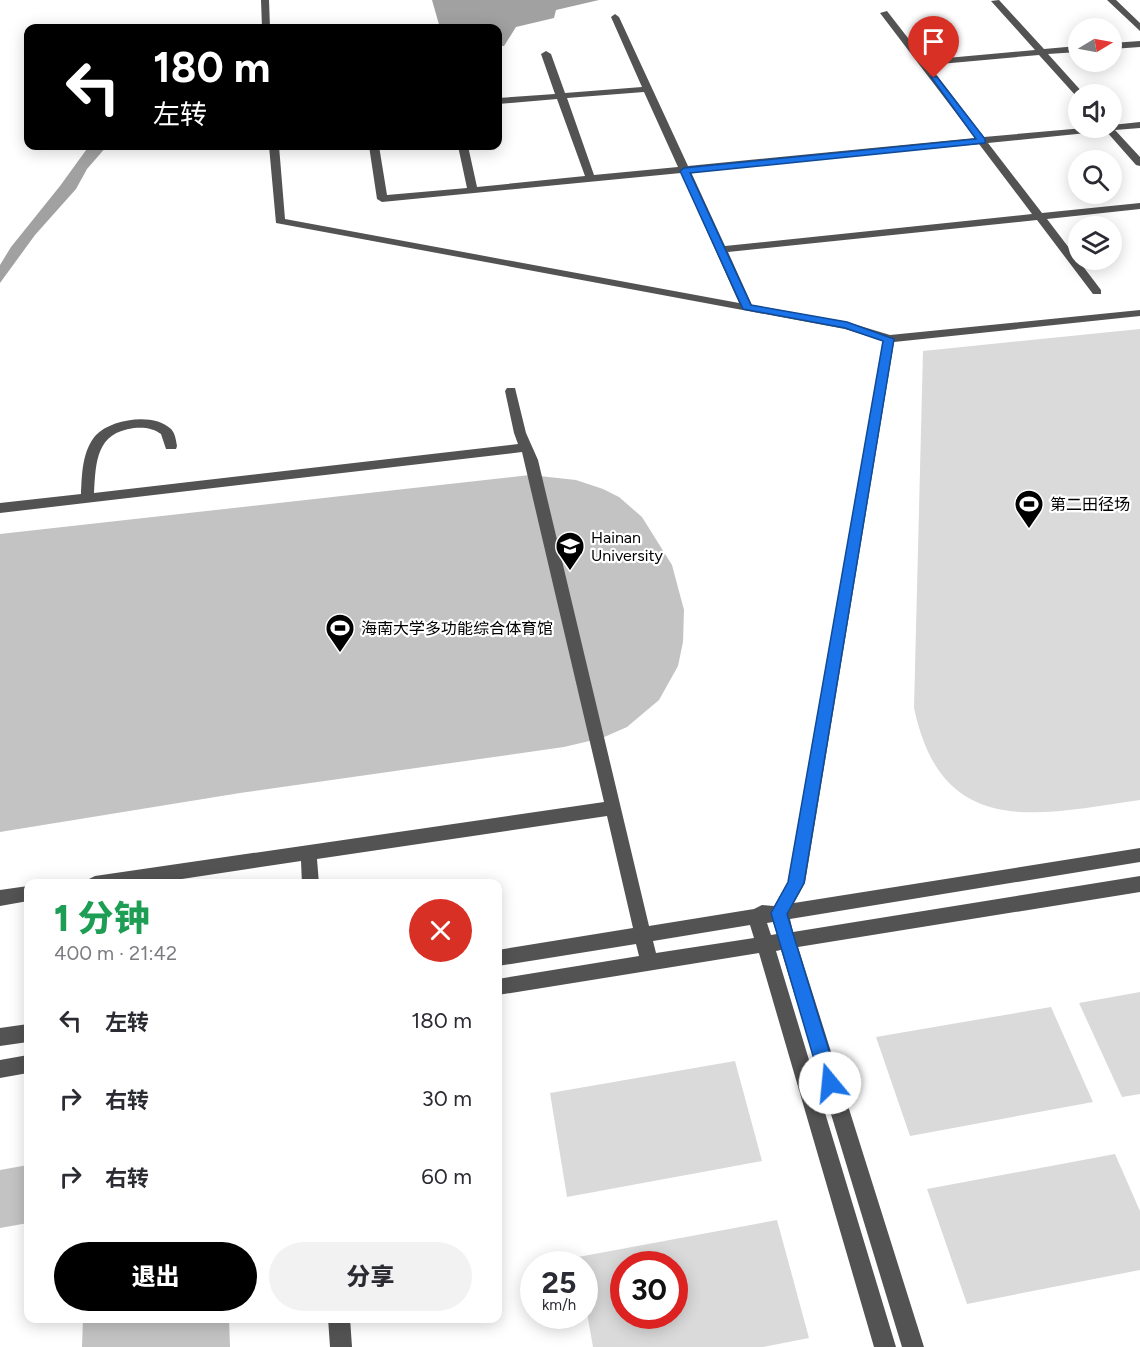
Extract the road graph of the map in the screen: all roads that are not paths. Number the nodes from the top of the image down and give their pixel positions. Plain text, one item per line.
1 (265, 0) edge
2 (1111, 0) edge
3 (995, 1) edge
4 (884, 13) dead end
5 (615, 17) dead end
6 (266, 24) edge
7 (1140, 28) edge
8 (1140, 44) edge
9 (1122, 45) edge
10 (1068, 50) edge
11 (1041, 52) junction
12 (546, 54) dead end
13 (922, 63) junction
14 (1069, 84) edge
15 (647, 89) junction
16 (561, 96) junction
17 (502, 101) edge
18 (1140, 125) edge
19 (1122, 127) edge
20 (1068, 132) edge
21 (1117, 138) edge
22 (982, 141) junction
23 (274, 150) edge
24 (375, 150) edge
25 (464, 150) edge
26 (1140, 163) edge
27 (684, 171) junction
28 (591, 180) junction
29 (474, 191) junction
30 (1140, 206) edge
31 (1039, 216) junction
32 (720, 250) junction
33 (1097, 292) dead end
34 (747, 307) junction
35 (1140, 313) edge
36 (889, 339) junction
37 (510, 391) dead end
38 (171, 446) dead end
39 (526, 447) junction
40 (87, 498) junction
41 (0, 508) edge
42 (612, 808) junction
43 (308, 851) junction
44 (1140, 855) edge
45 (127, 879) edge
46 (311, 879) edge
47 (796, 883) junction
48 (1140, 884) edge
49 (24, 895) edge
50 (0, 898) edge
51 (779, 913) junction
52 (757, 918) junction
53 (643, 935) junction
54 (787, 939) junction
55 (764, 943) junction
56 (502, 957) edge
57 (649, 961) junction
58 (502, 986) edge
59 (24, 1034) edge
60 (0, 1037) edge
61 (24, 1065) edge
62 (0, 1069) edge
63 (339, 1323) edge
64 (341, 1347) edge
65 (885, 1347) edge
66 (913, 1347) edge

1 - 6 street
2 - 7 street
3 - 11 street
4 - 13 street
5 - 15 street
8 - 9 street
10 - 11 street
11 - 13 street
11 - 14 street
12 - 16 street
13 - 22 street
15 - 16 street
15 - 27 street
16 - 17 street
16 - 28 street
18 - 19 street
20 - 22 street
21 - 26 street
22 - 27 street
22 - 31 street
23 - 34 street
24 - 29 street
25 - 29 street
27 - 28 street
27 - 32 street
28 - 29 street
30 - 31 street
31 - 32 street
31 - 33 street
32 - 34 street
34 - 36 street
35 - 36 street
36 - 47 street
37 - 39 street
38 - 40 street
39 - 40 street
39 - 42 street
40 - 41 street
42 - 43 street
42 - 53 street
43 - 45 street
43 - 46 street
44 - 51 street
47 - 51 street
47 - 52 street
48 - 54 street
49 - 50 street
51 - 52 street
51 - 54 street
52 - 53 street
52 - 55 street
53 - 56 street
53 - 57 street
54 - 55 street
54 - 66 street
55 - 57 street
55 - 65 street
57 - 58 street
59 - 60 street
61 - 62 street
63 - 64 street

